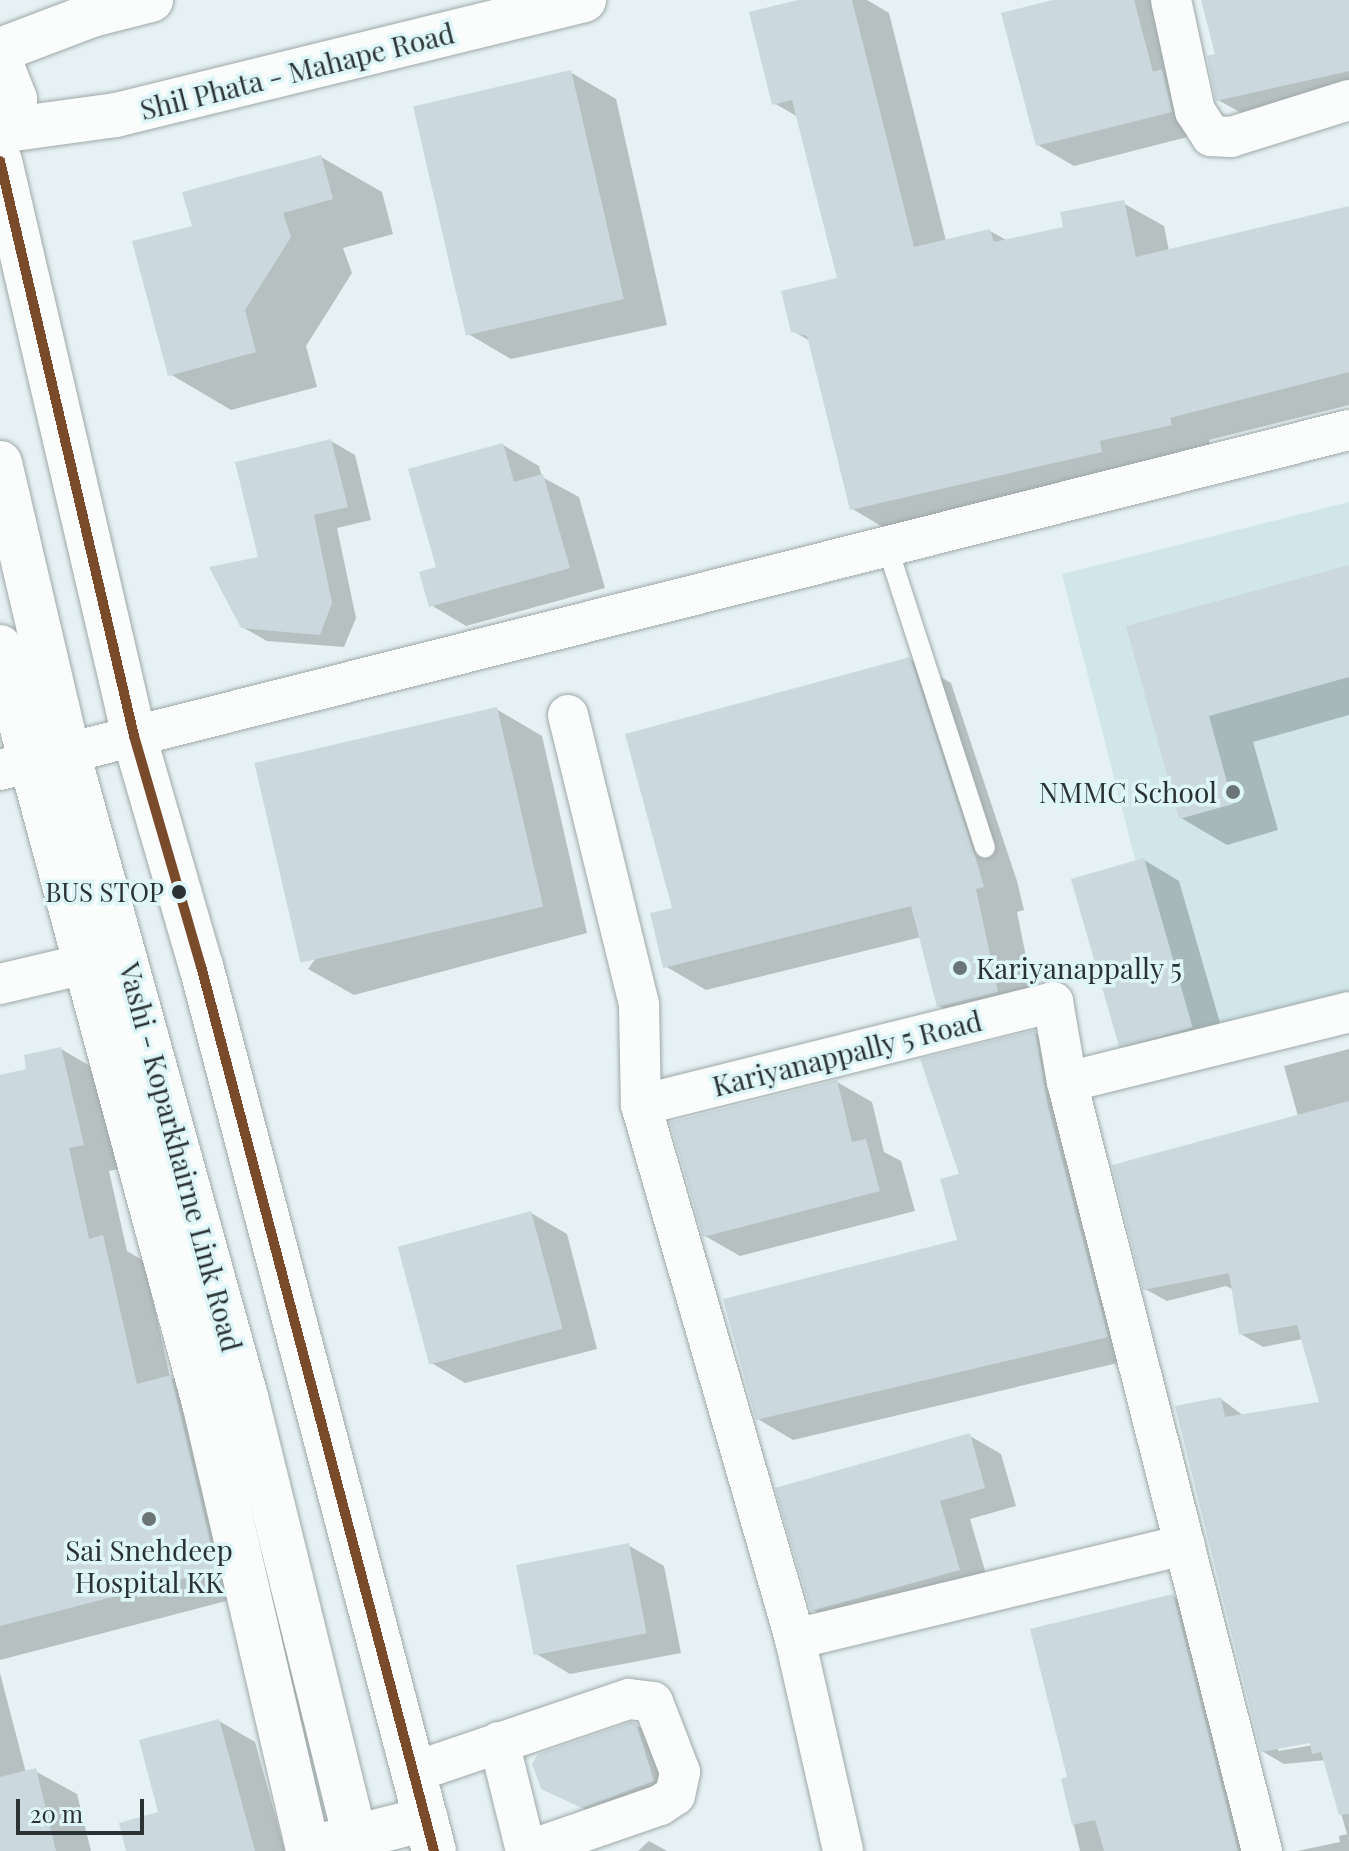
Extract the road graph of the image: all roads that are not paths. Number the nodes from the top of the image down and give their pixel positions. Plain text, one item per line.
1 (151, 0) edge
2 (584, 0) edge
3 (1171, 0) edge
4 (0, 50) edge
5 (0, 61) edge
6 (1349, 100) edge
7 (2, 143) edge
8 (1349, 430) edge
9 (0, 463) edge
10 (887, 546) junction
11 (0, 647) edge
12 (568, 715) dead end
13 (134, 736) junction
14 (33, 762) edge
15 (985, 847) dead end
16 (104, 982) junction
17 (0, 984) edge
18 (1349, 1012) edge
19 (1067, 1082) junction
20 (641, 1105) junction
21 (226, 1402) junction
22 (1185, 1545) junction
23 (795, 1639) junction
24 (499, 1742) junction
25 (414, 1772) junction
26 (430, 1835) edge
27 (357, 1844) edge
28 (307, 1850) edge
29 (526, 1851) edge
30 (843, 1851) edge
31 (1262, 1851) edge

1 - 4 main road
2 - 7 main road, Shil Phata - Mahape Road
3 - 6 street
5 - 7 main road
7 - 13 main road
8 - 10 street
9 - 14 main road, Vashi - Koparkhairne Link Road
10 - 13 street
10 - 15 lane
11 - 14 main road
12 - 20 street
13 - 14 street
13 - 25 main road
14 - 16 main road, Vashi - Koparkhairne Link Road
16 - 17 street
16 - 21 main road, Vashi - Koparkhairne Link Road
18 - 19 street
19 - 20 street, Kariyanappally 5 Road
19 - 22 street
20 - 23 street
21 - 27 main road, Vashi - Koparkhairne Link Road
21 - 28 main road
22 - 23 street
22 - 31 street
23 - 30 street
24 - 25 street
24 - 29 street
24 - 29 street
25 - 26 main road
26 - 27 main road
27 - 28 main road

